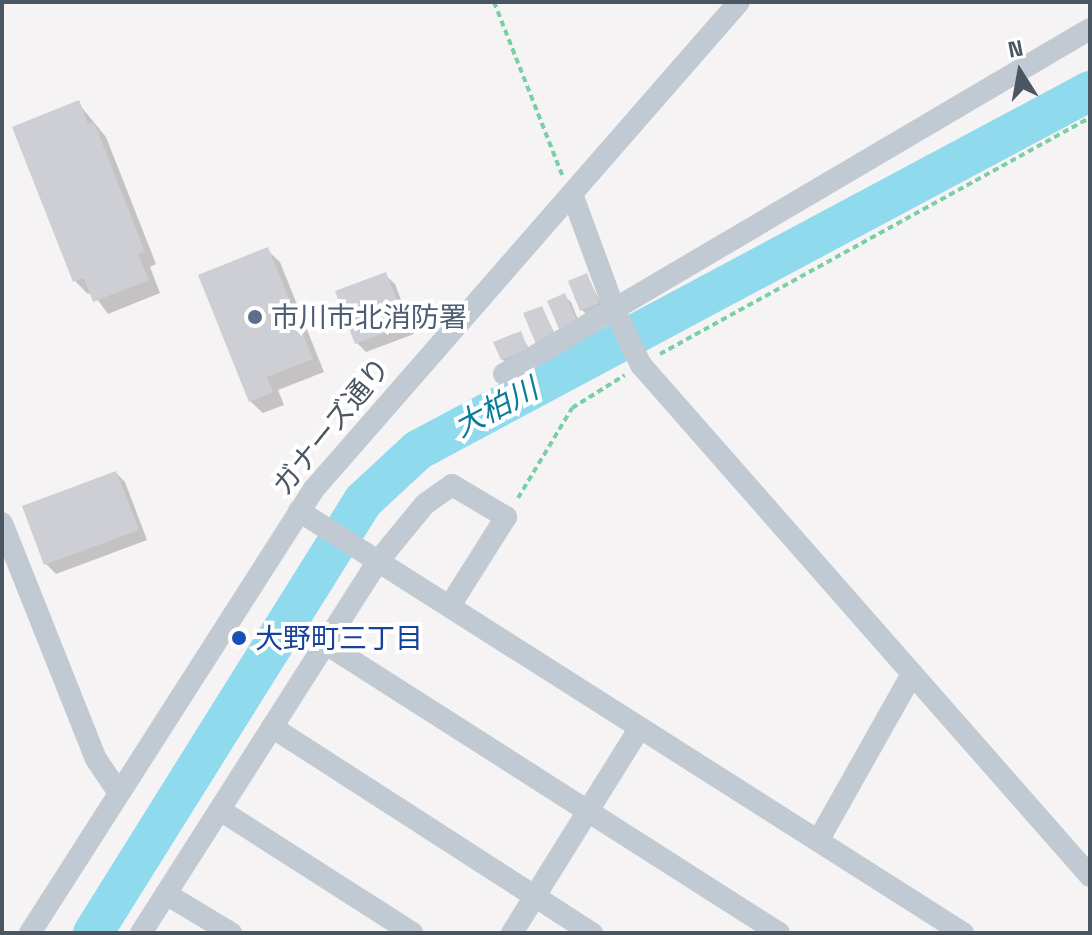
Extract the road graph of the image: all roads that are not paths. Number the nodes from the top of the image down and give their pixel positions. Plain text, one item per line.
1 (739, 2) edge
2 (1090, 29) edge
3 (572, 194) junction
4 (615, 311) junction
5 (504, 374) dead end
6 (307, 515) junction
7 (2, 523) edge
8 (373, 556) junction
9 (2, 559) edge
10 (25, 583) junction
11 (451, 604) junction
12 (326, 644) junction
13 (912, 674) junction
14 (272, 727) junction
15 (639, 729) junction
16 (118, 792) junction
17 (220, 810) junction
18 (587, 813) junction
19 (818, 841) junction
20 (1090, 876) edge
21 (166, 894) junction
22 (534, 897) junction
23 (35, 931) edge
24 (141, 933) edge
25 (231, 933) edge
26 (412, 933) edge
27 (512, 933) edge
28 (592, 933) edge
29 (779, 933) edge
30 (963, 933) edge

1 - 3 street, ガナーズ通り
2 - 4 street
3 - 4 street
3 - 6 street, ガナーズ通り
4 - 5 street
4 - 13 street
6 - 8 street
6 - 16 street, ガナーズ通り
7 - 10 street
8 - 11 street
8 - 11 street
8 - 12 street
9 - 10 street
10 - 16 street
11 - 15 street
12 - 14 street
12 - 18 street
13 - 19 street
13 - 20 street
14 - 17 street
14 - 22 street
15 - 18 street
15 - 19 street
16 - 23 street, ガナーズ通り
17 - 21 street
17 - 26 street
18 - 22 street
18 - 29 street
19 - 30 street
21 - 24 street
21 - 25 street
22 - 27 street
22 - 28 street

